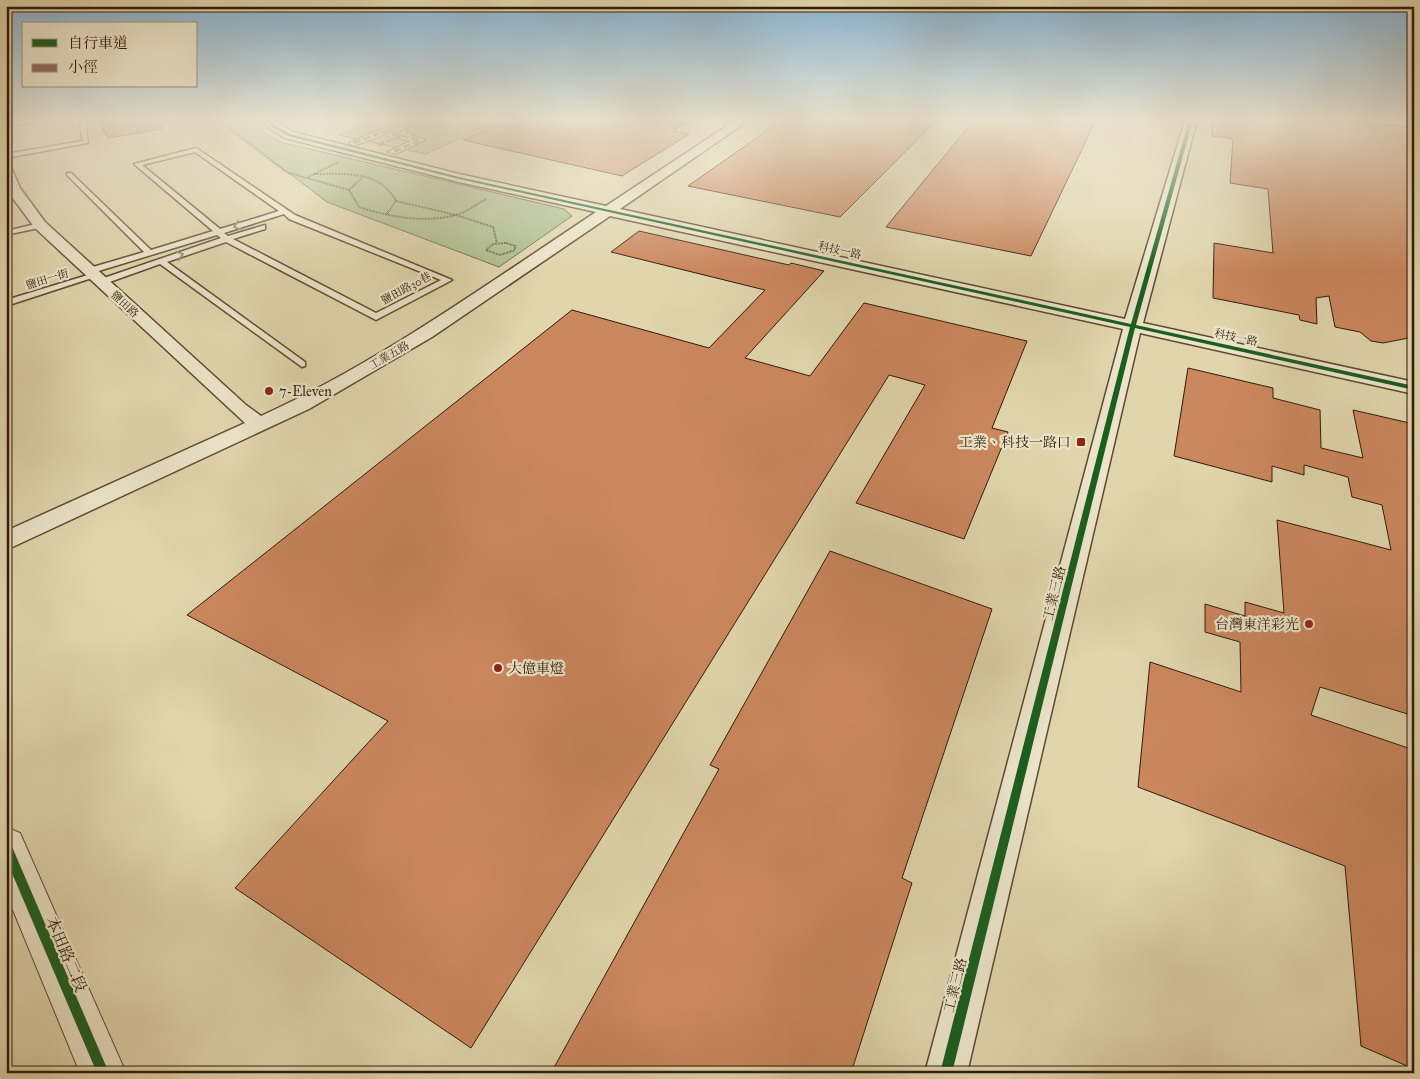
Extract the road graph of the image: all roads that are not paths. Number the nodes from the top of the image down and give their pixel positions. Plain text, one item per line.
1 (6, 170) edge
2 (144, 170) edge
3 (225, 170) edge
4 (442, 170) edge
5 (469, 170) edge
6 (667, 170) edge
7 (1177, 170) edge
8 (69, 174) dead end
9 (613, 206) junction
10 (284, 212) junction
11 (292, 216) junction
12 (40, 225) junction
13 (217, 232) junction
14 (6, 233) edge
15 (227, 239) junction
16 (149, 252) junction
17 (162, 262) junction
18 (95, 276) junction
19 (6, 303) edge
20 (1135, 320) junction
21 (302, 364) dead end
22 (1414, 374) edge
23 (1414, 388) edge
24 (259, 424) junction
25 (6, 540) edge
26 (6, 846) edge
27 (102, 1073) edge
28 (946, 1073) edge

1 - 12 street, 鹽田路
2 - 13 lane, 鹽田路30巷
3 - 10 lane, 鹽田路30巷
4 - 9 street, 科技一路
5 - 9 street, 科技一路
6 - 9 street, 工業五路
7 - 20 street, 工業三路
8 - 16 lane
9 - 20 street, 科技一路
9 - 24 street, 工業五路
10 - 11 lane, 鹽田路30巷
10 -> 13 lane
11 - 15 lane
11 - 15 lane, 鹽田路30巷
12 - 14 lane
12 - 18 street, 鹽田路
13 - 15 lane, 鹽田路30巷
13 - 16 lane
17 -> 15 lane
16 - 18 lane
17 - 18 lane
17 - 21 lane
18 - 19 lane, 鹽田一街
18 - 24 street, 鹽田路
20 - 22 street, 科技一路
20 - 23 street, 科技一路
20 - 28 street, 工業三路
24 - 25 street, 工業五路
26 - 27 street, 本田路二段

